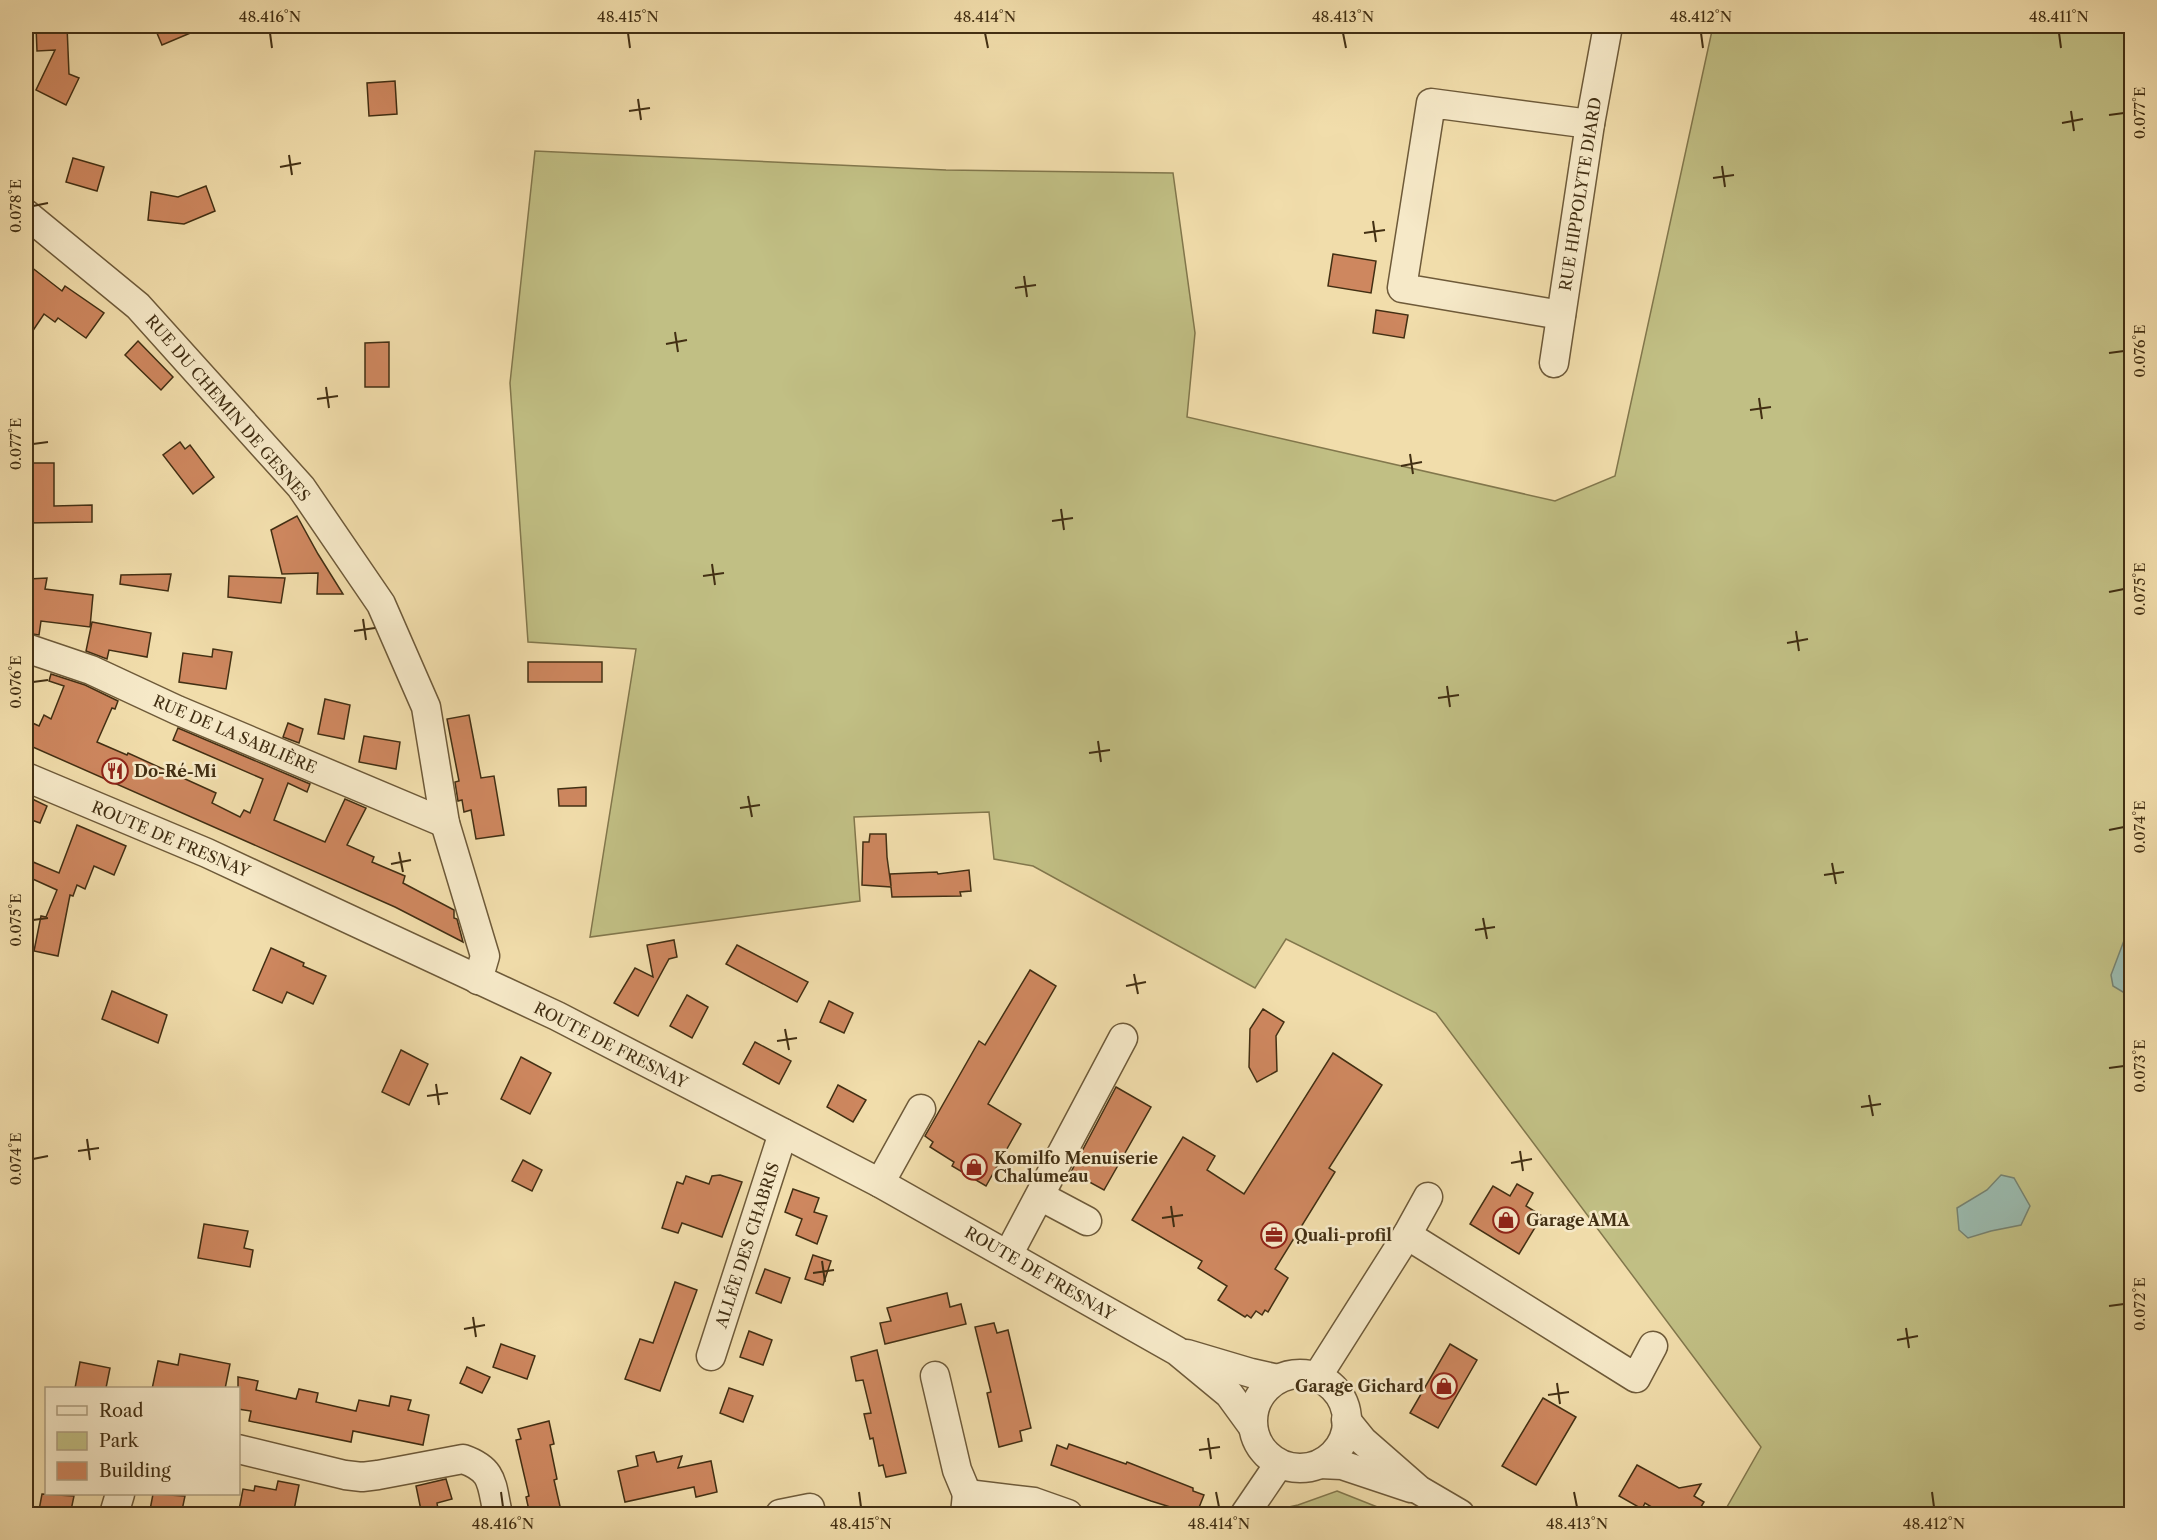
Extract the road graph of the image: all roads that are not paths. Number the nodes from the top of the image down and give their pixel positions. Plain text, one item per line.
1 (1608, 26) edge
2 (1590, 124) junction
3 (26, 214) edge
4 (1561, 315) junction
5 (1554, 363) dead end
6 (26, 652) edge
7 (26, 777) edge
8 (445, 824) junction
9 (478, 980) junction
10 (1123, 1038) dead end
11 (921, 1109) dead end
12 (783, 1133) junction
13 (880, 1183) junction
14 (1040, 1196) junction
15 (1428, 1197) dead end
16 (1087, 1221) dead end
17 (1407, 1235) junction
18 (1008, 1255) junction
19 (1653, 1346) dead end
20 (1177, 1351) junction
21 (711, 1356) dead end
22 (935, 1376) dead end
23 (1317, 1377) junction
24 (1278, 1378) junction
25 (1346, 1420) junction
26 (1253, 1427) junction
27 (240, 1449) edge
28 (1279, 1464) junction
29 (1320, 1464) junction
30 (1419, 1490) junction
31 (120, 1495) edge
32 (966, 1504) edge
33 (810, 1508) dead end
34 (114, 1515) edge
35 (498, 1515) edge
36 (780, 1515) edge
37 (1068, 1515) edge
38 (1245, 1515) edge
39 (1460, 1515) edge

1 - 2 street, RUE HIPPOLYTE DIARD
2 - 4 street, RUE HIPPOLYTE DIARD
2 - 4 street
3 - 8 street, RUE DU CHEMIN DE GESNES
4 - 5 street, RUE HIPPOLYTE DIARD
6 - 8 street, RUE DE LA SABLIÈRE
7 - 9 street, ROUTE DE FRESNAY
8 - 9 street, RUE DU CHEMIN DE GESNES
9 - 12 street, ROUTE DE FRESNAY
10 - 14 street
11 - 13 street
12 - 13 street, ROUTE DE FRESNAY
12 - 21 street, ALLÉE DES CHABRIS
13 - 18 street, ROUTE DE FRESNAY
14 - 16 street
14 - 18 street
15 - 17 street
17 - 19 street
17 - 23 street
18 - 20 street, ROUTE DE FRESNAY
20 - 24 street, ROUTE DE FRESNAY
20 - 26 street, ROUTE DE FRESNAY
22 - 32 street
23 - 24 street
23 - 25 street
24 - 26 street
25 - 29 street
25 - 30 street
26 - 28 street
27 - 35 street
28 - 29 street
28 - 38 street
29 - 30 street
30 - 39 street
31 - 34 street
32 - 37 street
33 - 36 street

